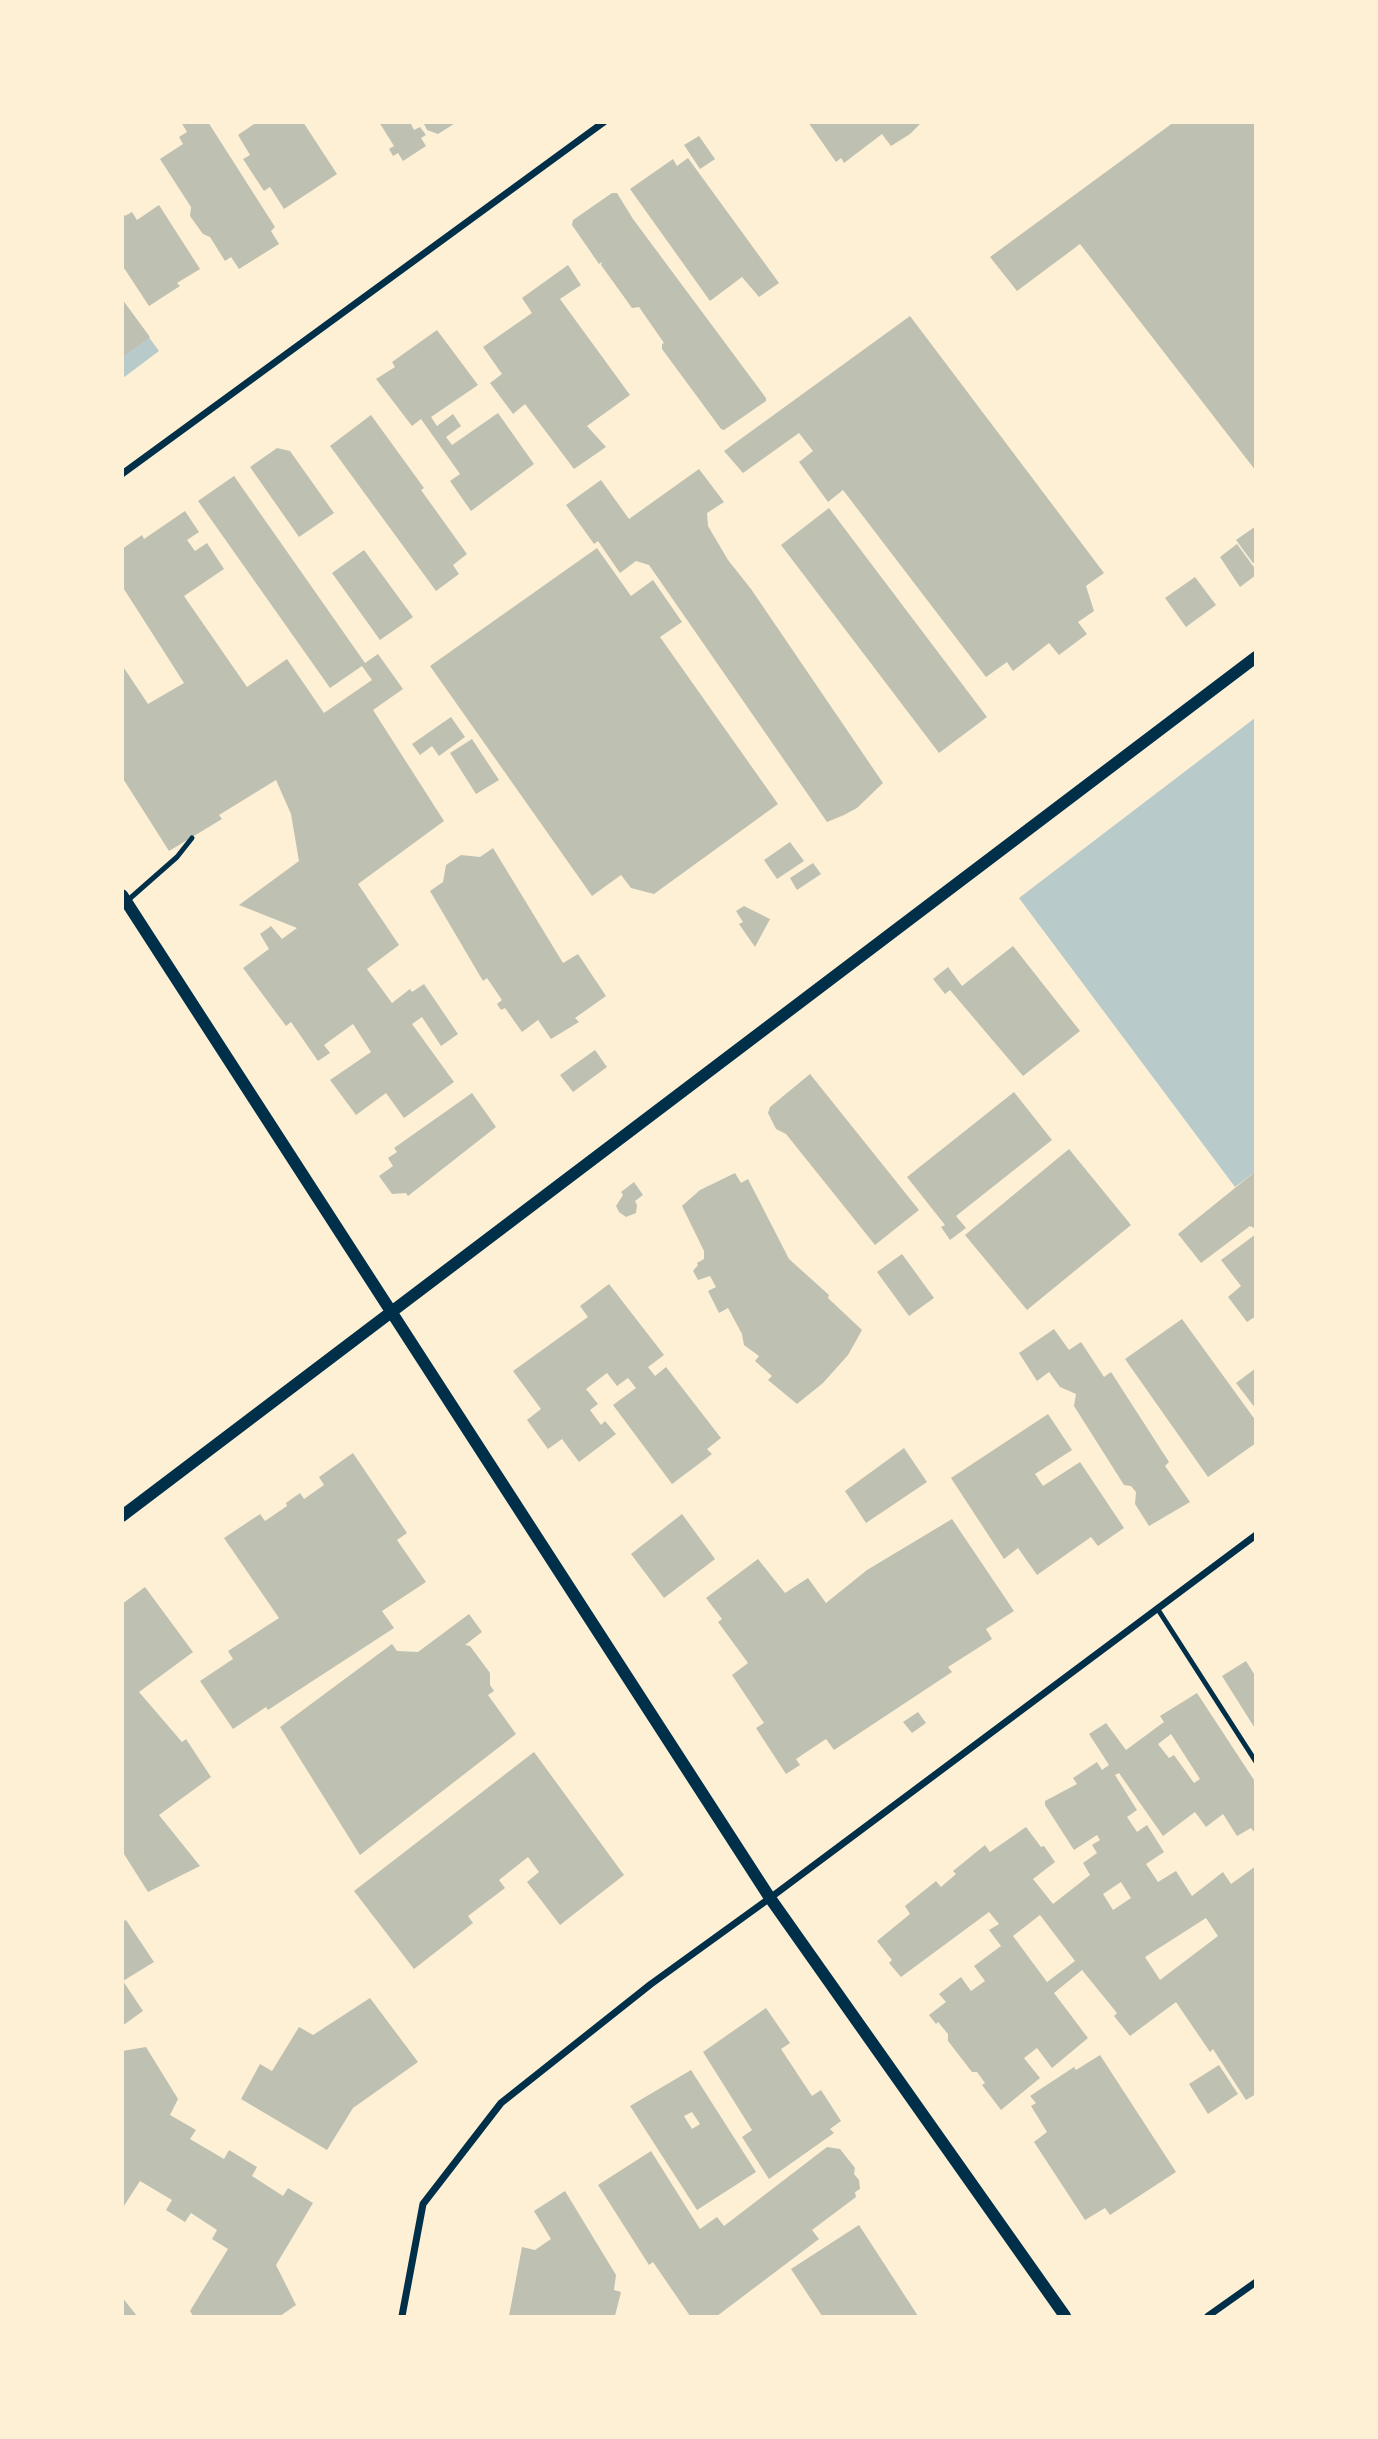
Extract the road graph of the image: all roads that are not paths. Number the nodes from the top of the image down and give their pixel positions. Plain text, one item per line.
1 (604, 122) edge
2 (122, 474) edge
3 (1255, 657) edge
4 (192, 838) dead end
5 (125, 898) edge
6 (391, 1312) junction
7 (122, 1516) edge
8 (1255, 1535) edge
9 (1157, 1608) junction
10 (1255, 1762) edge
11 (770, 1898) junction
12 (1255, 2282) edge
13 (402, 2316) edge
14 (1065, 2316) edge
15 (1208, 2316) edge

1 - 2 street
3 - 6 street
4 - 5 lane
5 - 6 street
6 - 7 street
6 - 11 street
8 - 9 street
9 - 10 lane
9 - 11 street
11 - 13 street
11 - 14 street
12 - 15 street

